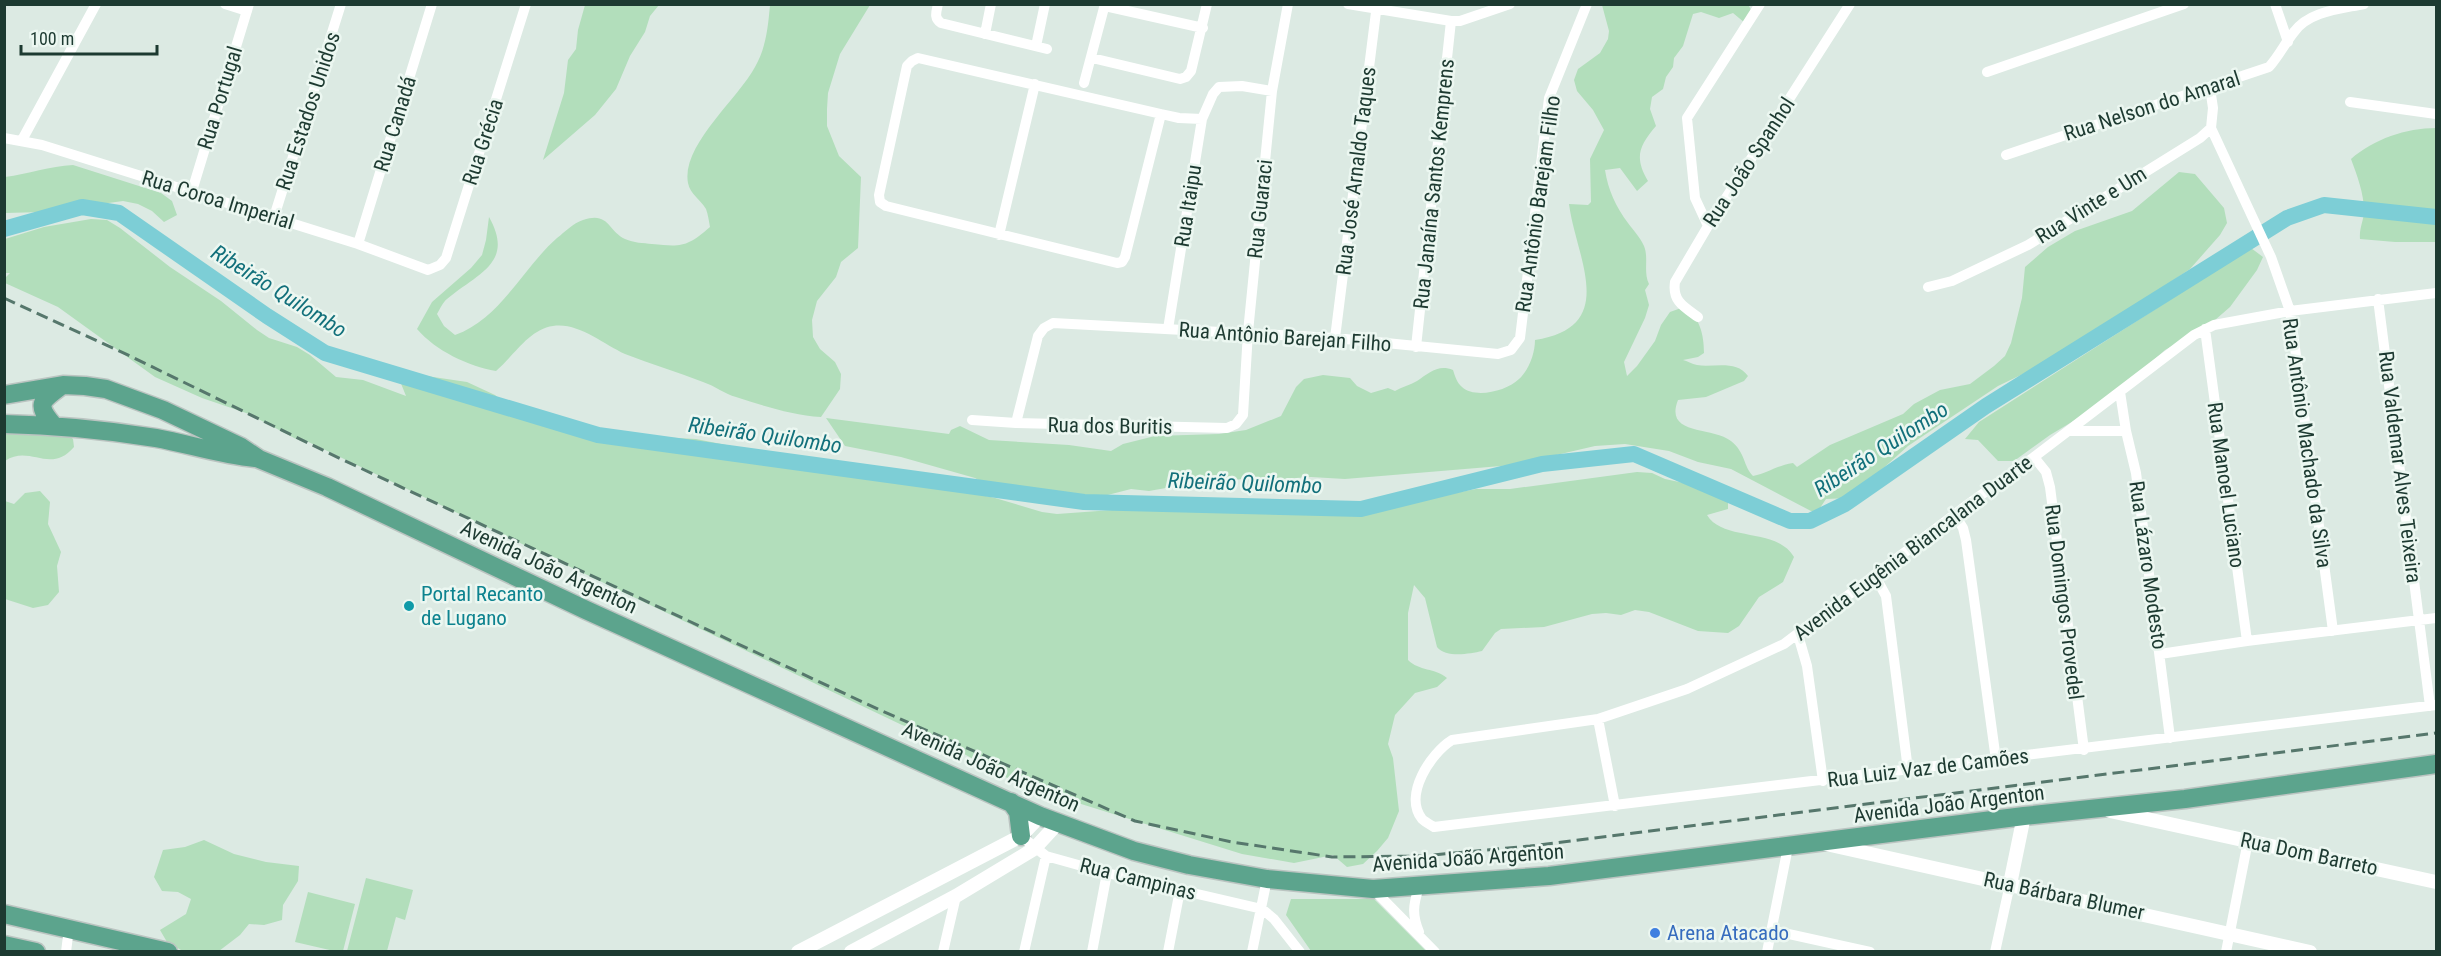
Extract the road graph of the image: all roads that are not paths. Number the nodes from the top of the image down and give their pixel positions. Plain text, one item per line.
1 (96, 4) edge
2 (225, 4) edge
3 (341, 4) edge
4 (432, 4) edge
5 (526, 4) edge
6 (938, 4) edge
7 (991, 4) edge
8 (1045, 4) edge
9 (1207, 4) edge
10 (1288, 4) edge
11 (1348, 4) edge
12 (1587, 4) edge
13 (1760, 4) edge
14 (2184, 4) edge
15 (2275, 4) edge
16 (2364, 4) edge
17 (1105, 5) edge
18 (1507, 5) edge
19 (1849, 5) edge
20 (1377, 7) edge
21 (248, 8) edge
22 (1451, 21) junction
23 (1203, 28) junction
24 (985, 34) junction
25 (2288, 42) junction
26 (1092, 58) junction
27 (1987, 72) dead end
28 (1084, 83) dead end
29 (1035, 84) junction
30 (2210, 88) junction
31 (1272, 91) junction
32 (2350, 102) dead end
33 (1161, 114) junction
34 (2436, 114) edge
35 (1202, 119) junction
36 (2211, 128) junction
37 (4, 138) edge
38 (22, 140) junction
39 (2006, 155) dead end
40 (192, 191) junction
41 (274, 217) junction
42 (1708, 226) junction
43 (999, 235) junction
44 (358, 244) junction
45 (428, 270) joint
46 (1928, 287) dead end
47 (2436, 293) edge
48 (2378, 299) junction
49 (2290, 311) junction
50 (1698, 317) dead end
51 (1168, 329) junction
52 (2205, 329) junction
53 (1248, 332) junction
54 (1335, 338) junction
55 (1520, 338) joint
56 (1416, 347) junction
57 (63, 385) junction
58 (2120, 392) junction
59 (4, 395) edge
60 (1242, 415) joint
61 (972, 420) dead end
62 (1016, 423) junction
63 (4, 424) edge
64 (54, 426) junction
65 (2069, 431) junction
66 (2126, 431) junction
67 (2034, 458) junction
68 (259, 459) junction
69 (1955, 515) junction
70 (1875, 576) junction
71 (2436, 618) edge
72 (2420, 620) junction
73 (2333, 631) junction
74 (1798, 635) junction
75 (2247, 641) junction
76 (2160, 654) junction
77 (2433, 706) edge
78 (1598, 718) junction
79 (2170, 738) junction
80 (2084, 750) junction
81 (1996, 760) junction
82 (2436, 764) edge
83 (1908, 771) junction
84 (1823, 782) junction
85 (2185, 799) junction
86 (1011, 802) junction
87 (1615, 806) junction
88 (2102, 809) junction
89 (1040, 816) junction
90 (2024, 816) junction
91 (1422, 818) joint
92 (1058, 823) junction
93 (2182, 826) junction
94 (1021, 836) junction
95 (2248, 840) junction
96 (1817, 843) junction
97 (1788, 847) junction
98 (1040, 852) junction
99 (1107, 873) junction
100 (1267, 879) junction
101 (2436, 882) edge
102 (2010, 884) junction
103 (1419, 887) junction
104 (1373, 889) junction
105 (1180, 890) junction
106 (956, 896) junction
107 (1262, 909) junction
108 (4, 914) edge
109 (69, 928) junction
110 (1771, 930) junction
111 (2230, 933) junction
112 (1422, 938) junction
113 (4, 945) edge
114 (817, 946) edge
115 (871, 946) edge
116 (36, 951) edge
117 (66, 951) edge
118 (168, 951) edge
119 (798, 951) edge
120 (850, 951) edge
121 (943, 951) edge
122 (1024, 951) edge
123 (1092, 951) edge
124 (1168, 951) edge
125 (1252, 951) edge
126 (1300, 951) edge
127 (1435, 951) edge
128 (1767, 951) edge
129 (1870, 951) edge
130 (1995, 951) edge
131 (2226, 951) edge
132 (2310, 951) edge

1 - 38 street
2 - 21 street
3 - 41 street, Rua Estados Unidos
4 - 44 street, Rua Canadá
5 - 45 street, Rua Grécia
6 - 24 street
7 - 24 street
8 - 24 street
9 - 23 street
10 - 31 street, Rua Guaraci
11 - 20 street
12 - 55 street, Rua Antônio Barejam Filho
13 - 42 street
14 - 27 street
15 - 25 street
16 - 25 street, Rua Nelson do Amaral
17 - 23 street
17 - 26 street
18 - 22 street
19 - 42 street, Rua João Spanhol
20 - 22 street
20 - 54 street, Rua José Arnaldo Taques
21 - 40 street, Rua Portugal
22 - 56 street, Rua Janaína Santos Kemprens
23 - 26 street
25 - 30 street, Rua Nelson do Amaral
26 - 28 street
29 - 33 street
29 - 43 street
29 - 43 street
30 - 36 street
30 - 39 street, Rua Nelson do Amaral
31 - 35 street, Rua Itaipu
31 - 53 street, Rua Guaraci
32 - 34 street
33 - 35 street
33 - 43 street
35 - 51 street, Rua Itaipu
36 - 46 street, Rua Vinte e Um
36 - 49 street, Rua Antônio Machado da Silva
37 - 38 street, Rua Coroa Imperial
38 - 40 street, Rua Coroa Imperial
40 - 41 street, Rua Coroa Imperial
41 - 44 street, Rua Coroa Imperial
42 - 50 street, Rua João Spanhol
44 - 45 street, Rua Coroa Imperial
47 - 48 street, Avenida Eugênia Biancalana Duarte
48 - 49 street, Avenida Eugênia Biancalana Duarte
48 - 72 street, Rua Valdemar Alves Teixeira
49 - 52 street, Avenida Eugênia Biancalana Duarte
49 - 73 street, Rua Antônio Machado da Silva
51 - 53 street, Rua Antônio Barejan Filho
51 - 62 street, Rua Antônio Barejan Filho
52 - 58 street, Avenida Eugênia Biancalana Duarte
52 - 75 street, Rua Manoel Luciano
53 - 54 street, Rua Antônio Barejan Filho
53 - 60 street, Rua Guaraci
54 - 56 street, Rua Antônio Barejan Filho
55 - 56 street, Rua Antônio Barejan Filho
57 - 59 main road, Avenida João Argenton
57 - 64 main road
57 - 68 main road, Avenida João Argenton
58 - 65 street, Avenida Eugênia Biancalana Duarte
58 - 66 street, Rua Lázaro Modesto
60 - 62 street, Rua dos Buritis
61 - 62 street, Rua dos Buritis
63 - 64 main road, Avenida João Argenton
64 - 68 main road, Avenida João Argenton
65 - 66 street
65 - 67 street, Avenida Eugênia Biancalana Duarte
66 - 76 street, Rua Lázaro Modesto
67 - 69 street, Avenida Eugênia Biancalana Duarte
67 - 80 street, Rua Domingos Provedel
68 - 86 main road, Avenida João Argenton
69 - 70 street, Avenida Eugênia Biancalana Duarte
69 - 81 street
70 - 74 street, Avenida Eugênia Biancalana Duarte
70 - 83 street
71 - 72 street
72 - 73 street
72 - 77 street, Rua Valdemar Alves Teixeira
73 - 75 street
74 - 78 street, Avenida Eugênia Biancalana Duarte
74 - 84 street
75 - 76 street
76 - 79 street, Rua Lázaro Modesto
77 - 79 street, Rua Luiz Vaz de Camões
78 - 87 street
78 - 91 street, Avenida Eugênia Biancalana Duarte
79 - 80 street, Rua Luiz Vaz de Camões
80 - 81 street, Rua Luiz Vaz de Camões
81 - 83 street, Rua Luiz Vaz de Camões
82 - 85 main road, Avenida João Argenton
83 - 84 street, Rua Luiz Vaz de Camões
84 - 87 street, Rua Luiz Vaz de Camões
85 - 88 main road, Avenida João Argenton
85 - 93 street
86 - 89 main road, Avenida João Argenton
86 - 94 main road
87 - 91 street, Rua Luiz Vaz de Camões
88 - 90 main road, Avenida João Argenton
88 - 93 street, Rua Dom Barreto
89 - 92 main road, Avenida João Argenton
89 - 94 street
90 - 96 main road, Avenida João Argenton
90 - 102 street
92 - 98 street
92 - 100 main road, Avenida João Argenton
93 - 95 street, Rua Dom Barreto
94 - 98 street, Rua Campinas
94 - 114 street
95 - 101 street, Rua Dom Barreto
95 - 111 street
96 - 97 main road, Avenida João Argenton
96 - 102 street, Rua Bárbara Blumer
97 - 103 main road, Avenida João Argenton
97 - 110 street
98 - 99 street, Rua Campinas
98 - 106 street
98 - 122 street
99 - 105 street, Rua Campinas
99 - 123 street
100 - 104 main road, Avenida João Argenton
100 - 107 street
102 - 111 street, Rua Bárbara Blumer
102 - 130 street
103 - 104 main road, Avenida João Argenton
103 - 112 street
104 - 112 street
105 - 107 street, Rua Campinas
105 - 124 street
106 - 115 street
106 - 121 street
107 - 125 street
107 - 126 street
108 - 109 main road
109 - 117 street
109 - 118 main road
110 - 128 street
110 - 129 street
111 - 131 street
111 - 132 street, Rua Bárbara Blumer
112 - 127 street
113 - 116 main road
114 - 119 street
115 - 120 street

